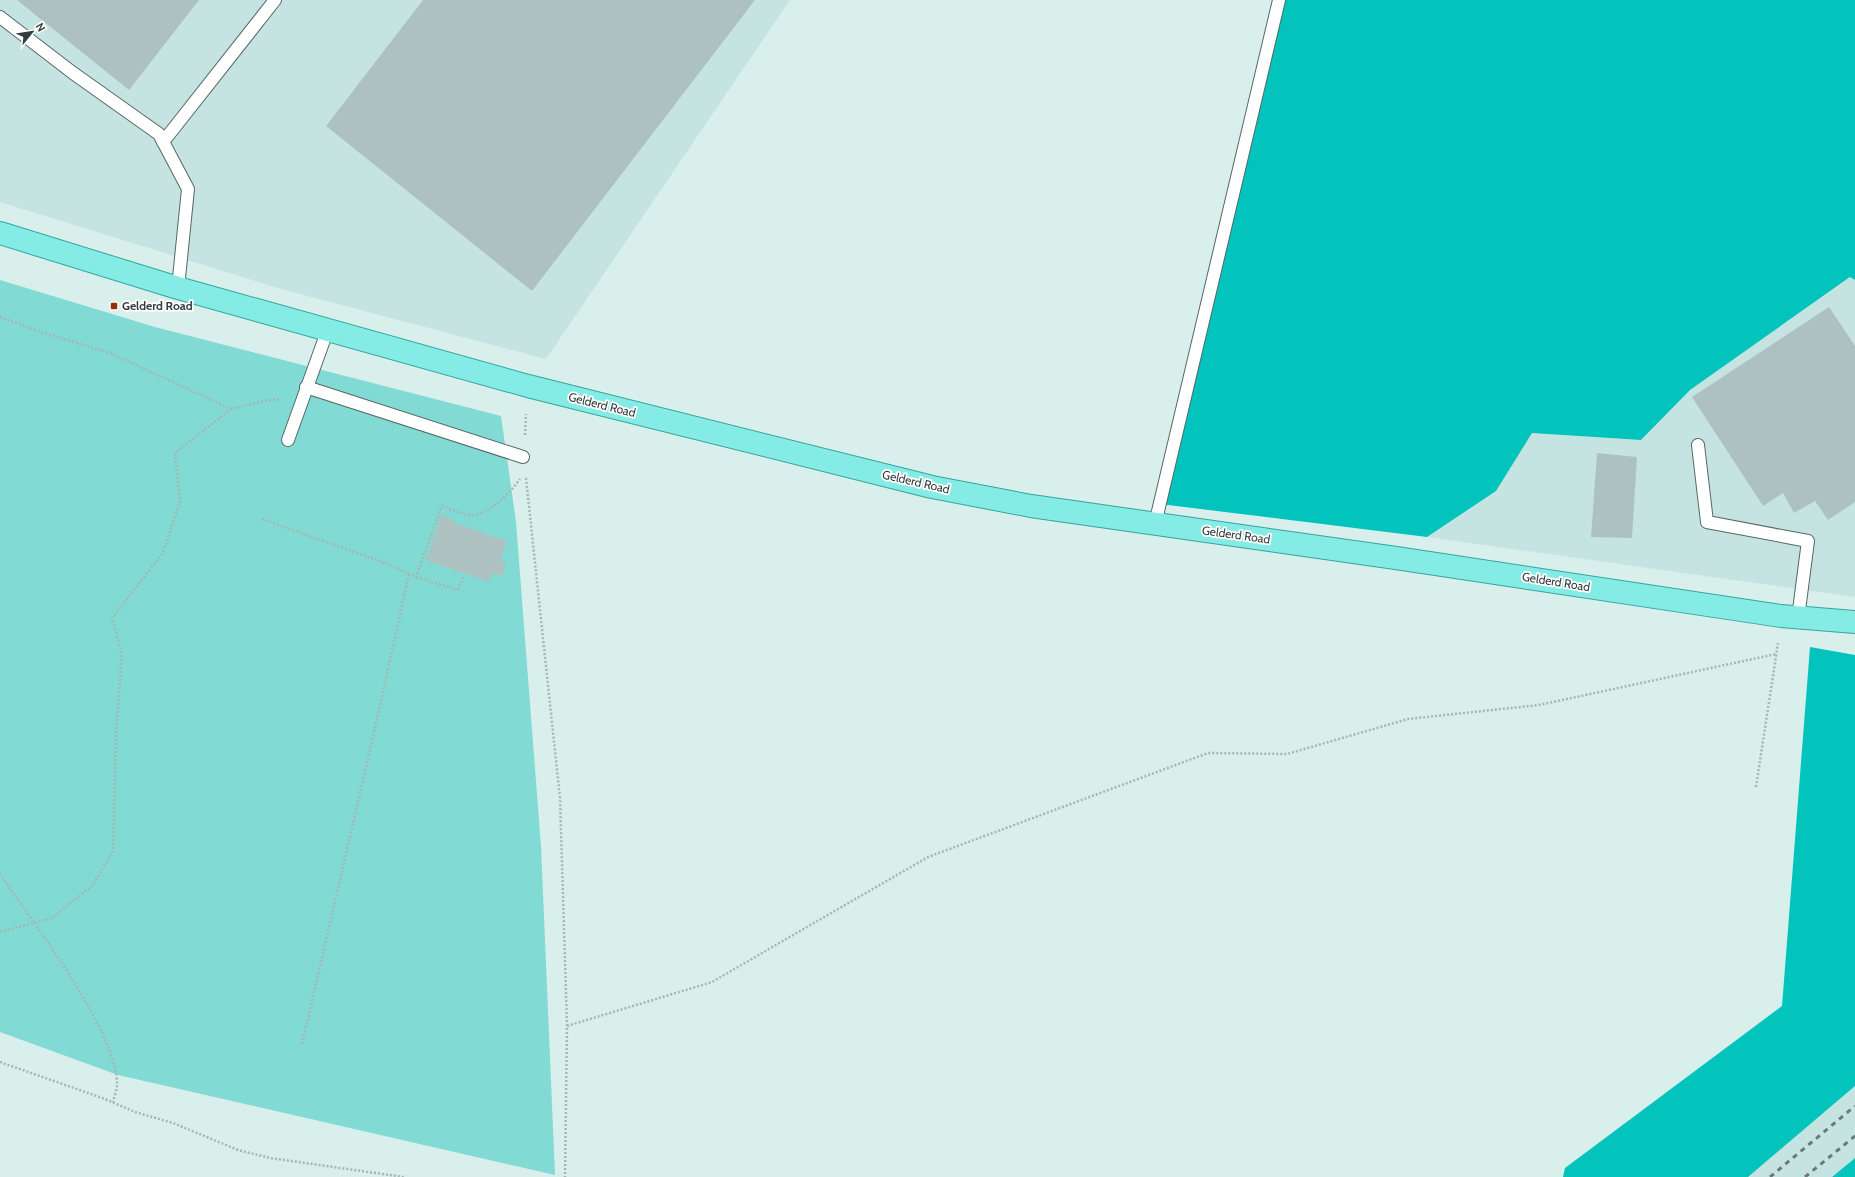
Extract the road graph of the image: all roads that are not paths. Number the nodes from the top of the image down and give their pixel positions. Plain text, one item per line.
1 (275, 0) edge
2 (1279, 0) edge
3 (0, 17) edge
4 (163, 142) junction
5 (0, 233) edge
6 (178, 288) junction
7 (328, 329) junction
8 (304, 392) junction
9 (288, 440) dead end
10 (1698, 445) dead end
11 (523, 457) road end
12 (1155, 524) junction
13 (1790, 617) junction
14 (1855, 622) edge

1 - 4 lane
2 - 12 lane
3 - 4 lane
4 - 6 lane
5 - 6 main road, Gelderd Road
6 - 7 main road, Gelderd Road
7 - 8 lane
7 - 12 main road, Gelderd Road
8 - 9 lane
8 - 11 lane
10 - 13 lane
12 - 13 main road, Gelderd Road
13 - 14 main road, Gelderd Road

